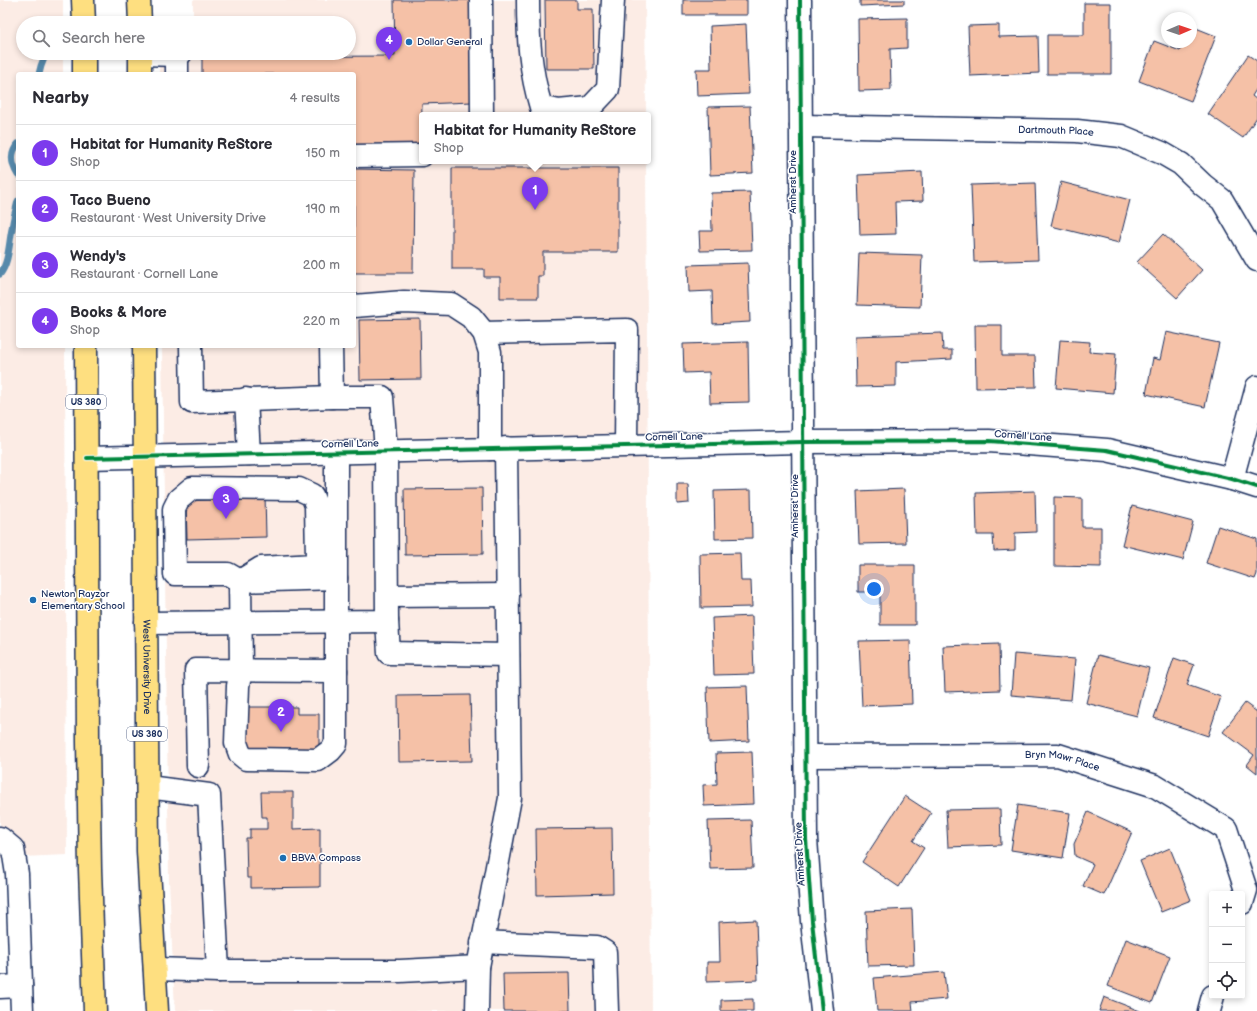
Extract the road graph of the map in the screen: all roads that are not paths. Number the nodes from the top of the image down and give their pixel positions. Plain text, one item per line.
1 (83, 0) edge
2 (140, 0) edge
3 (481, 0) edge
4 (528, 0) edge
5 (613, 0) edge
6 (800, 0) edge
7 (84, 16) edge
8 (140, 16) edge
9 (84, 60) edge
10 (140, 60) edge
11 (178, 61) edge
12 (84, 72) edge
13 (482, 112) edge
14 (801, 126) junction
15 (419, 155) edge
16 (356, 156) edge
17 (1257, 260) edge
18 (356, 306) edge
19 (484, 332) junction
20 (86, 348) edge
21 (144, 348) edge
22 (191, 348) edge
23 (331, 348) edge
24 (1257, 387) edge
25 (332, 397) junction
26 (246, 400) junction
27 (803, 442) junction
28 (626, 446) junction
29 (498, 449) junction
30 (386, 451) junction
31 (336, 452) junction
32 (248, 454) junction
33 (145, 456) junction
34 (87, 458) junction
35 (1232, 479) junction
36 (1257, 487) edge
37 (336, 578) junction
38 (240, 581) junction
39 (508, 595) junction
40 (388, 596) junction
41 (336, 621) junction
42 (387, 621) junction
43 (241, 622) junction
44 (146, 623) junction
45 (508, 655) junction
46 (336, 670) junction
47 (239, 678) junction
48 (804, 756) junction
49 (198, 766) dead end
50 (148, 787) junction
51 (0, 838) edge
52 (1245, 893) edge
53 (482, 942) junction
54 (478, 967) junction
55 (155, 969) junction
56 (218, 971) junction
57 (10, 987) edge
58 (1213, 999) edge
59 (22, 1011) edge
60 (96, 1011) edge
61 (157, 1011) edge
62 (477, 1011) edge
63 (608, 1011) edge
64 (822, 1011) edge
65 (1209, 1011) edge

1 - 7 main road
2 - 8 main road
3 - 13 street
4 - 5 street
6 - 14 street, Amherst Drive
9 - 12 main road
10 - 11 street
14 - 17 street, Dartmouth Place
14 - 27 street, Amherst Drive
15 - 16 street
18 - 19 street
19 - 28 street
19 - 29 street
20 - 34 main road, US 380
21 - 33 main road, West University Drive / US 380
22 - 26 street
23 - 25 street
24 - 35 street
25 - 26 street
25 - 30 street
26 - 32 street
27 - 28 street, Cornell Lane
27 - 35 street, Cornell Lane
27 - 48 street, Amherst Drive
28 - 29 street, Cornell Lane
29 - 30 street, Cornell Lane
29 - 39 street
30 - 31 street, Cornell Lane
30 - 40 street
31 - 32 street, Cornell Lane
31 - 37 street
32 - 33 street, Cornell Lane
33 - 34 street, Cornell Lane
33 - 44 main road, West University Drive / US 380
34 - 60 main road, US 380
35 - 36 street, Cornell Lane
37 - 38 street
37 - 41 street
38 - 38 street
38 - 43 street
39 - 40 street
39 - 45 street
40 - 42 street
41 - 42 street
41 - 43 street
41 - 46 street
42 - 45 street
43 - 44 street
43 - 47 street
44 - 50 main road, West University Drive / US 380
45 - 53 street
46 - 47 street
46 - 47 street
47 - 49 street
48 - 52 street, Bryn Mawr Place
48 - 64 street, Amherst Drive
50 - 55 main road, West University Drive / US 380
50 - 56 street
51 - 57 street
53 - 54 street
53 - 63 street
54 - 56 street
54 - 62 street
55 - 56 street
55 - 61 main road, West University Drive / US 380
57 - 59 street
58 - 65 street

